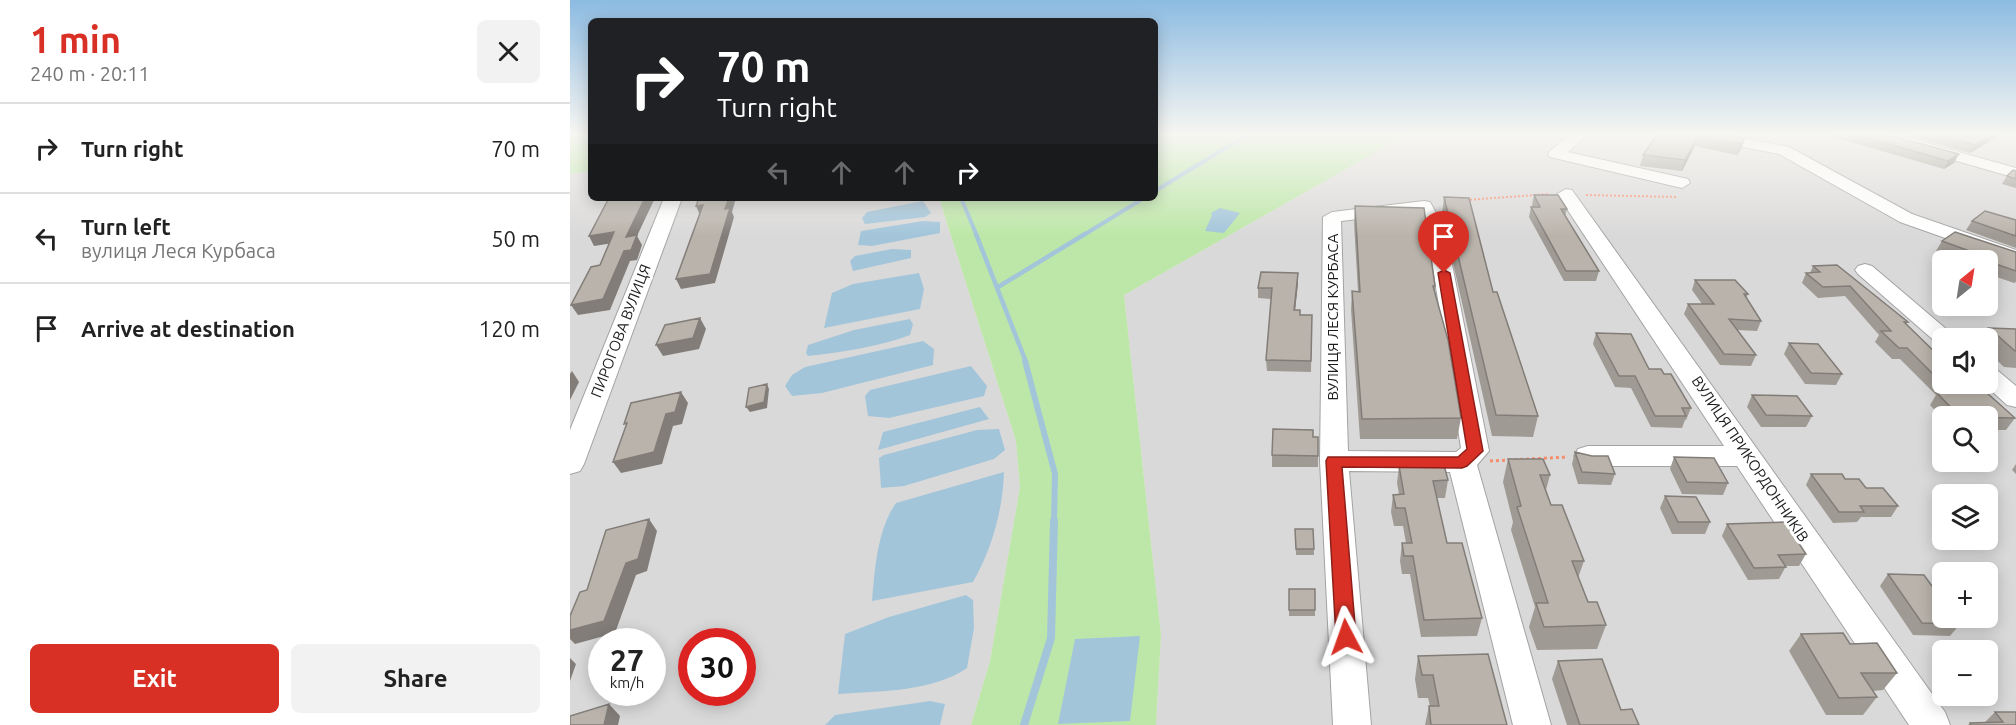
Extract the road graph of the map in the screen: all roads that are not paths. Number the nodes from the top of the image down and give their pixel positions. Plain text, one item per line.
1 (1620, 169) edge
2 (1818, 169) edge
3 (2001, 169) edge
4 (2016, 173) edge
5 (1682, 183) dead end
6 (1566, 194) dead end
7 (672, 201) edge
8 (2016, 257) edge
9 (1865, 270) dead end
10 (1933, 328) edge
11 (1998, 384) edge
12 (2016, 399) edge
13 (1588, 456) edge
14 (1748, 456) junction
15 (1334, 461) junction
16 (1462, 462) junction
17 (570, 464) edge
18 (1352, 725) edge
19 (1532, 725) edge
20 (1931, 725) edge

1 - 5 street
2 - 8 street
3 - 4 street
6 - 14 street, ВУЛИЦЯ ПРИКОРДОННИКІВ
7 - 17 street, ПИРОГОВА ВУЛИЦЯ
9 - 10 street
11 - 12 street
13 - 14 street
14 - 20 street, ВУЛИЦЯ ПРИКОРДОННИКІВ
15 - 16 street
15 - 16 street, ВУЛИЦЯ ЛЕСЯ КУРБАСА
15 - 18 street, ВУЛИЦЯ ЛЕСЯ КУРБАСА
16 - 19 street

